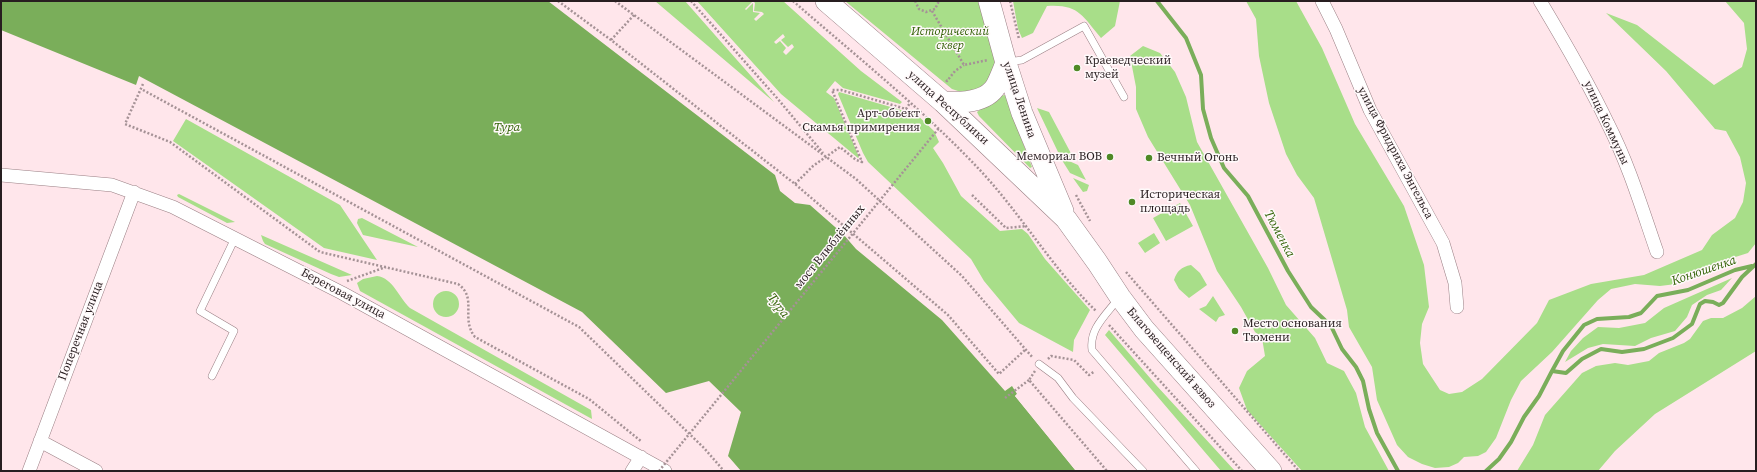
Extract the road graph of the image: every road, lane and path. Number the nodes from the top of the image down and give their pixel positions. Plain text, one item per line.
1 (558, 1) edge
2 (615, 1) edge
3 (691, 1) edge
4 (793, 1) edge
5 (826, 1) edge
6 (915, 1) edge
7 (939, 1) edge
8 (989, 1) edge
9 (1010, 1) edge
10 (1322, 1) edge
11 (1540, 1) edge
12 (932, 11) junction
13 (634, 15) junction
14 (611, 40) junction
15 (1006, 61) junction
16 (964, 65) junction
17 (947, 81) dead end
18 (143, 84) dead end
19 (143, 90) dead end
20 (1124, 97) dead end
21 (943, 102) junction
22 (910, 103) junction
23 (939, 128) junction
24 (826, 157) junction
25 (1, 175) edge
26 (795, 184) junction
27 (134, 192) junction
28 (1075, 192) dead end
29 (972, 195) dead end
30 (1066, 219) junction
31 (1093, 225) dead end
32 (1027, 226) junction
33 (235, 238) junction
34 (1657, 252) dead end
35 (387, 267) junction
36 (1123, 270) dead end
37 (342, 283) dead end
38 (1120, 297) junction
39 (1457, 307) dead end
40 (1103, 318) junction
41 (1026, 349) junction
42 (1039, 364) junction
43 (212, 376) dead end
44 (1099, 376) dead end
45 (1029, 380) junction
46 (1005, 398) dead end
47 (40, 441) junction
48 (643, 451) junction
49 (666, 464) edge
50 (30, 471) edge
51 (96, 471) edge
52 (632, 471) edge
53 (659, 471) edge
54 (724, 471) edge
55 (1107, 471) edge
56 (1143, 471) edge
57 (1196, 471) edge
58 (1242, 471) edge
59 (1271, 471) edge
60 (1299, 471) edge

1 - 14 path
2 - 13 path
3 - 24 path
4 - 22 path
5 - 21 main road, улица Республики
6 - 12 path
7 - 12 path
8 - 15 main road, улица Ленина
9 - 15 path
10 - 39 street, улица Фридриха Энгельса
11 - 34 street, улица Коммуны
12 - 16 path
13 - 14 path
13 - 24 path
14 - 26 path
15 - 16 path
15 - 20 lane
15 - 21 main road
15 - 30 main road, улица Ленина
16 - 17 path
18 - 35 path
19 - 54 path
21 - 30 main road, улица Республики
22 - 23 path
22 - 24 path
23 - 32 path
23 - 53 path, мост Влюблённых, bridge
24 - 26 path
24 - 41 path
25 - 27 street, Береговая улица
26 - 41 path
27 - 33 street, Береговая улица
27 - 47 street, Поперечная улица
28 - 31 path
29 - 32 path
30 - 38 main road, Благовещенский взвоз
32 - 40 path
33 - 43 lane
33 - 48 street, Береговая улица
35 - 37 path
35 - 48 path
36 - 60 path
38 - 40 lane
38 - 59 main road, Благовещенский взвоз
40 - 57 lane
40 - 58 path
41 - 42 path
42 - 44 path
42 - 45 path
42 - 56 lane
45 - 46 path
45 - 55 path
47 - 50 street, Поперечная улица
47 - 51 street
48 - 49 street, Береговая улица
48 - 52 street

